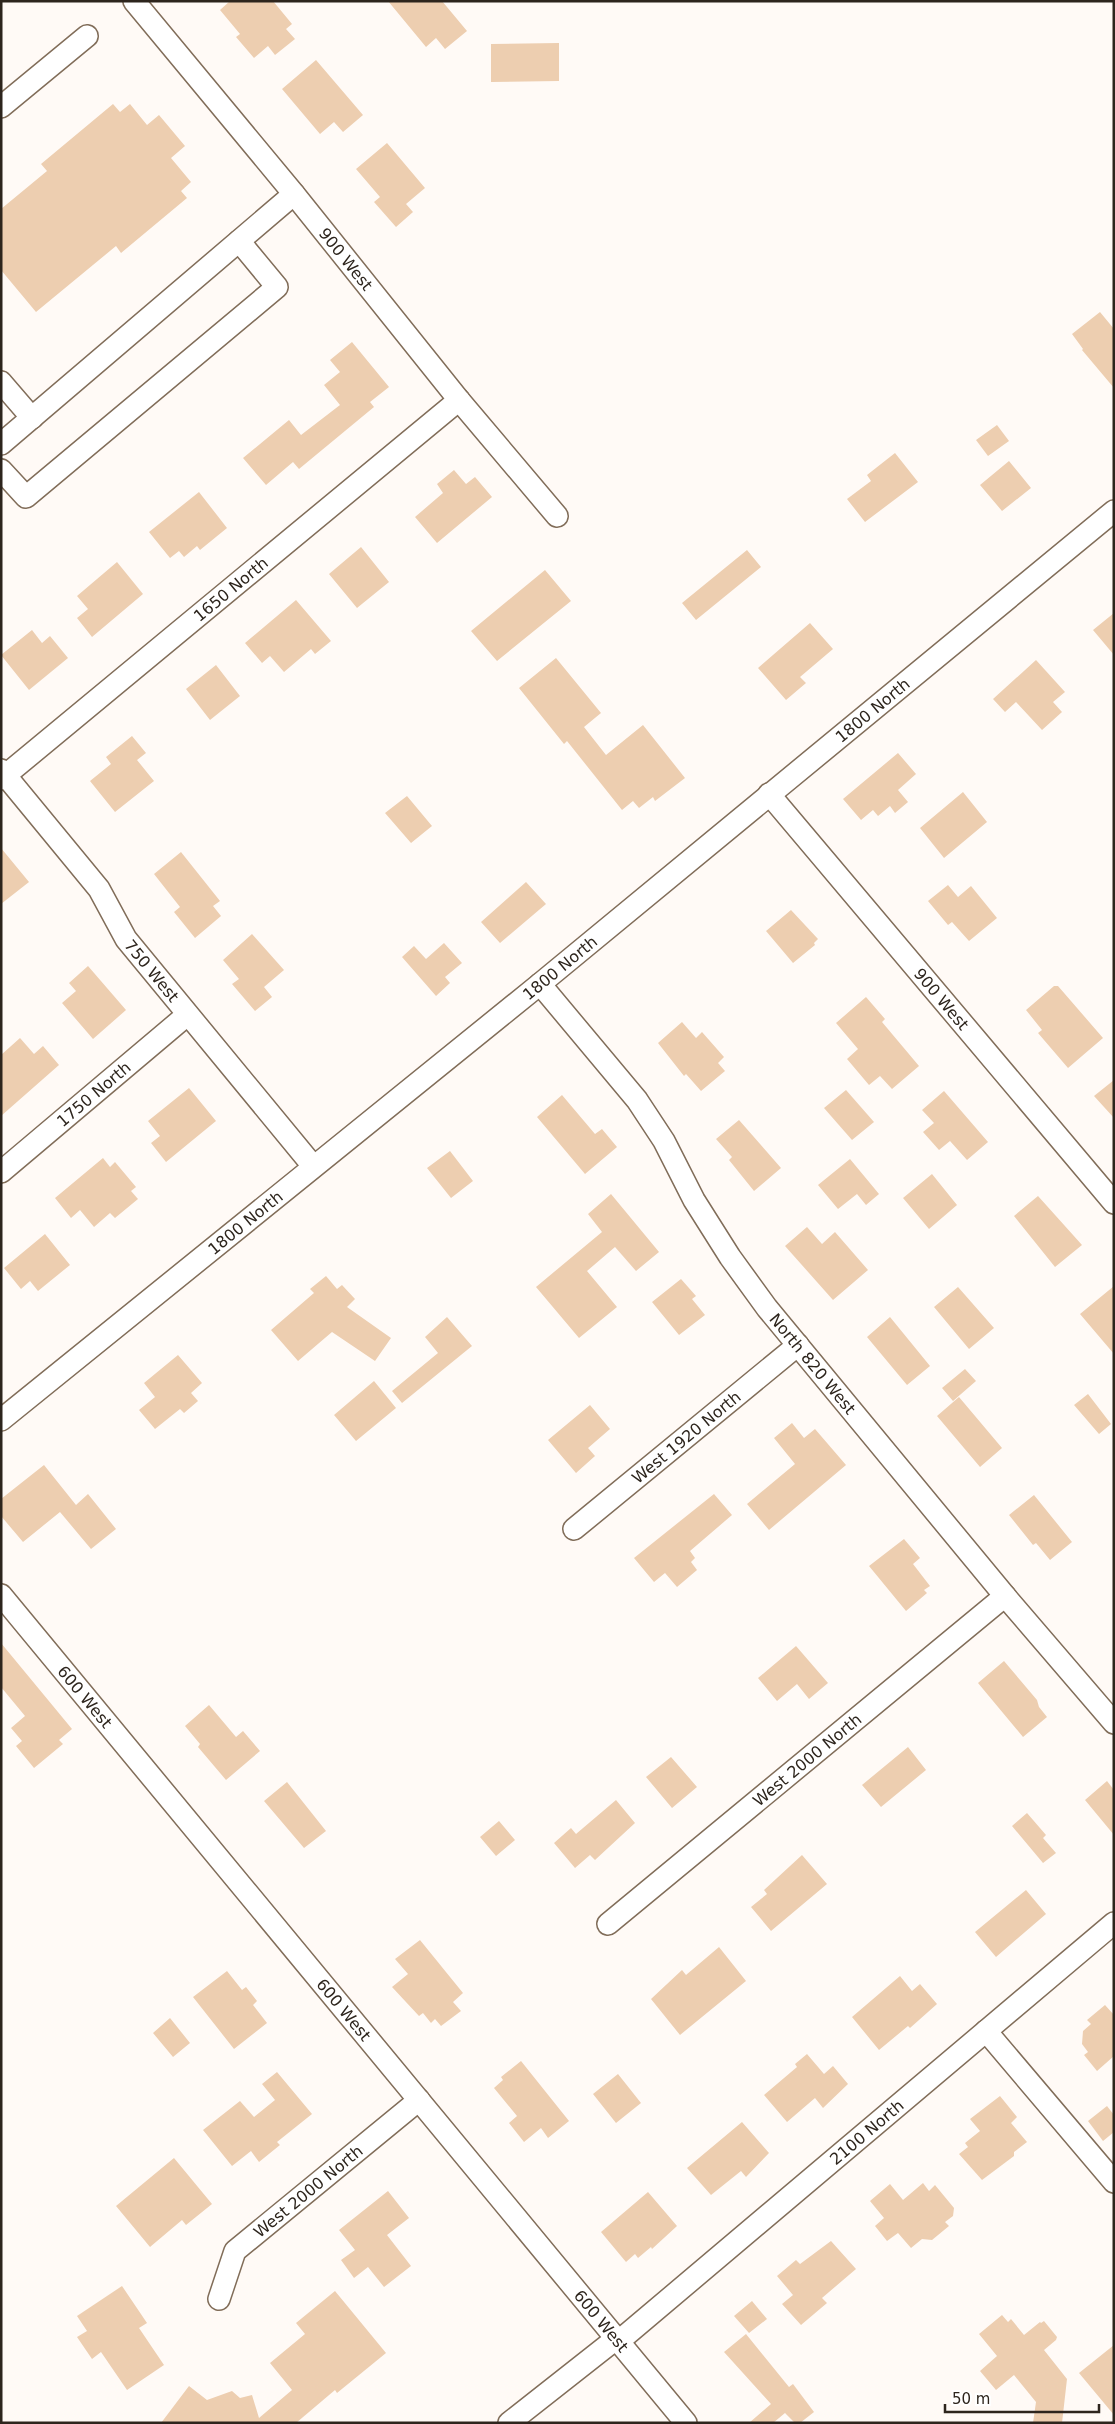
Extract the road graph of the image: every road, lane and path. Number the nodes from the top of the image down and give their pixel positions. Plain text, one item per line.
1 (134, 1) edge
2 (87, 36) dead end
3 (1, 108) edge
4 (294, 194) junction
5 (239, 241) junction
6 (1, 382) edge
7 (458, 400) junction
8 (32, 418) junction
9 (1, 444) edge
10 (1, 470) edge
11 (1114, 511) edge
12 (557, 516) dead end
13 (3, 775) edge
14 (769, 794) junction
15 (540, 984) junction
16 (187, 1015) junction
17 (313, 1166) junction
18 (1, 1172) edge
19 (1114, 1203) edge
20 (798, 1345) junction
21 (1, 1420) edge
22 (574, 1529) dead end
23 (1, 1595) edge
24 (1005, 1596) junction
25 (1114, 1723) edge
26 (1114, 1923) edge
27 (608, 1924) dead end
28 (986, 2031) junction
29 (419, 2100) junction
30 (1114, 2182) edge
31 (219, 2298) dead end
32 (618, 2340) junction
33 (509, 2423) edge
34 (686, 2423) edge

1 - 4 street, 900 West
2 - 3 street
4 - 5 street
4 - 7 street, 900 West
5 - 8 street
5 - 10 street
6 - 8 street
7 - 12 street, 900 West
7 - 13 street, 1650 North
8 - 9 street
11 - 14 street, 1800 North
13 - 16 street, 750 West
14 - 15 street, 1800 North
14 - 19 street, 900 West
15 - 17 street, 1800 North
15 - 20 street, North 820 West
16 - 17 street, 750 West
16 - 18 street, 1750 North
17 - 21 street, 1800 North
20 - 22 street, West 1920 North
20 - 24 street, North 820 West
23 - 29 street, 600 West
24 - 25 street, North 820 West
24 - 27 street, West 2000 North
26 - 28 street, 2100 North
28 - 30 street
28 - 32 street, 2100 North
29 - 31 street, West 2000 North
29 - 32 street, 600 West
32 - 33 street, 2100 North
32 - 34 street, 600 West

